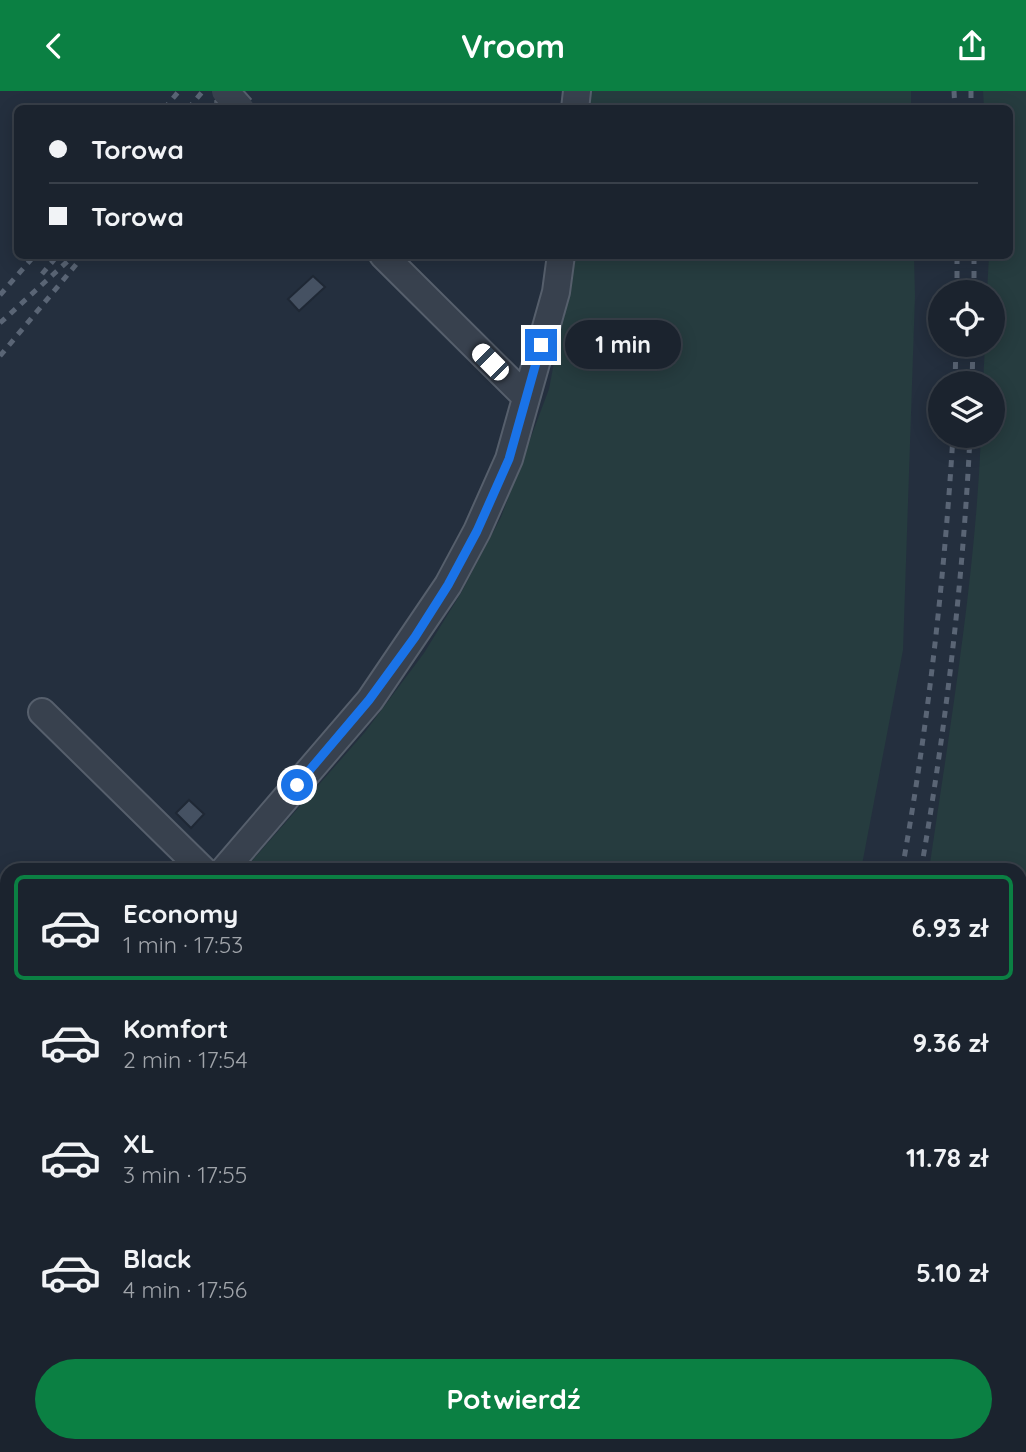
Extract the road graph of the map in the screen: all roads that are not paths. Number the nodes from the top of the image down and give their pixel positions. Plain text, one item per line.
1 (225, 91) edge
2 (237, 105) edge
3 (387, 259) edge
4 (560, 259) edge
5 (526, 397) junction
6 (42, 712) dead end
7 (196, 863) edge
8 (230, 863) edge

1 - 2 street, bridge
3 - 5 street
4 - 5 street
5 - 8 street
6 - 7 street

